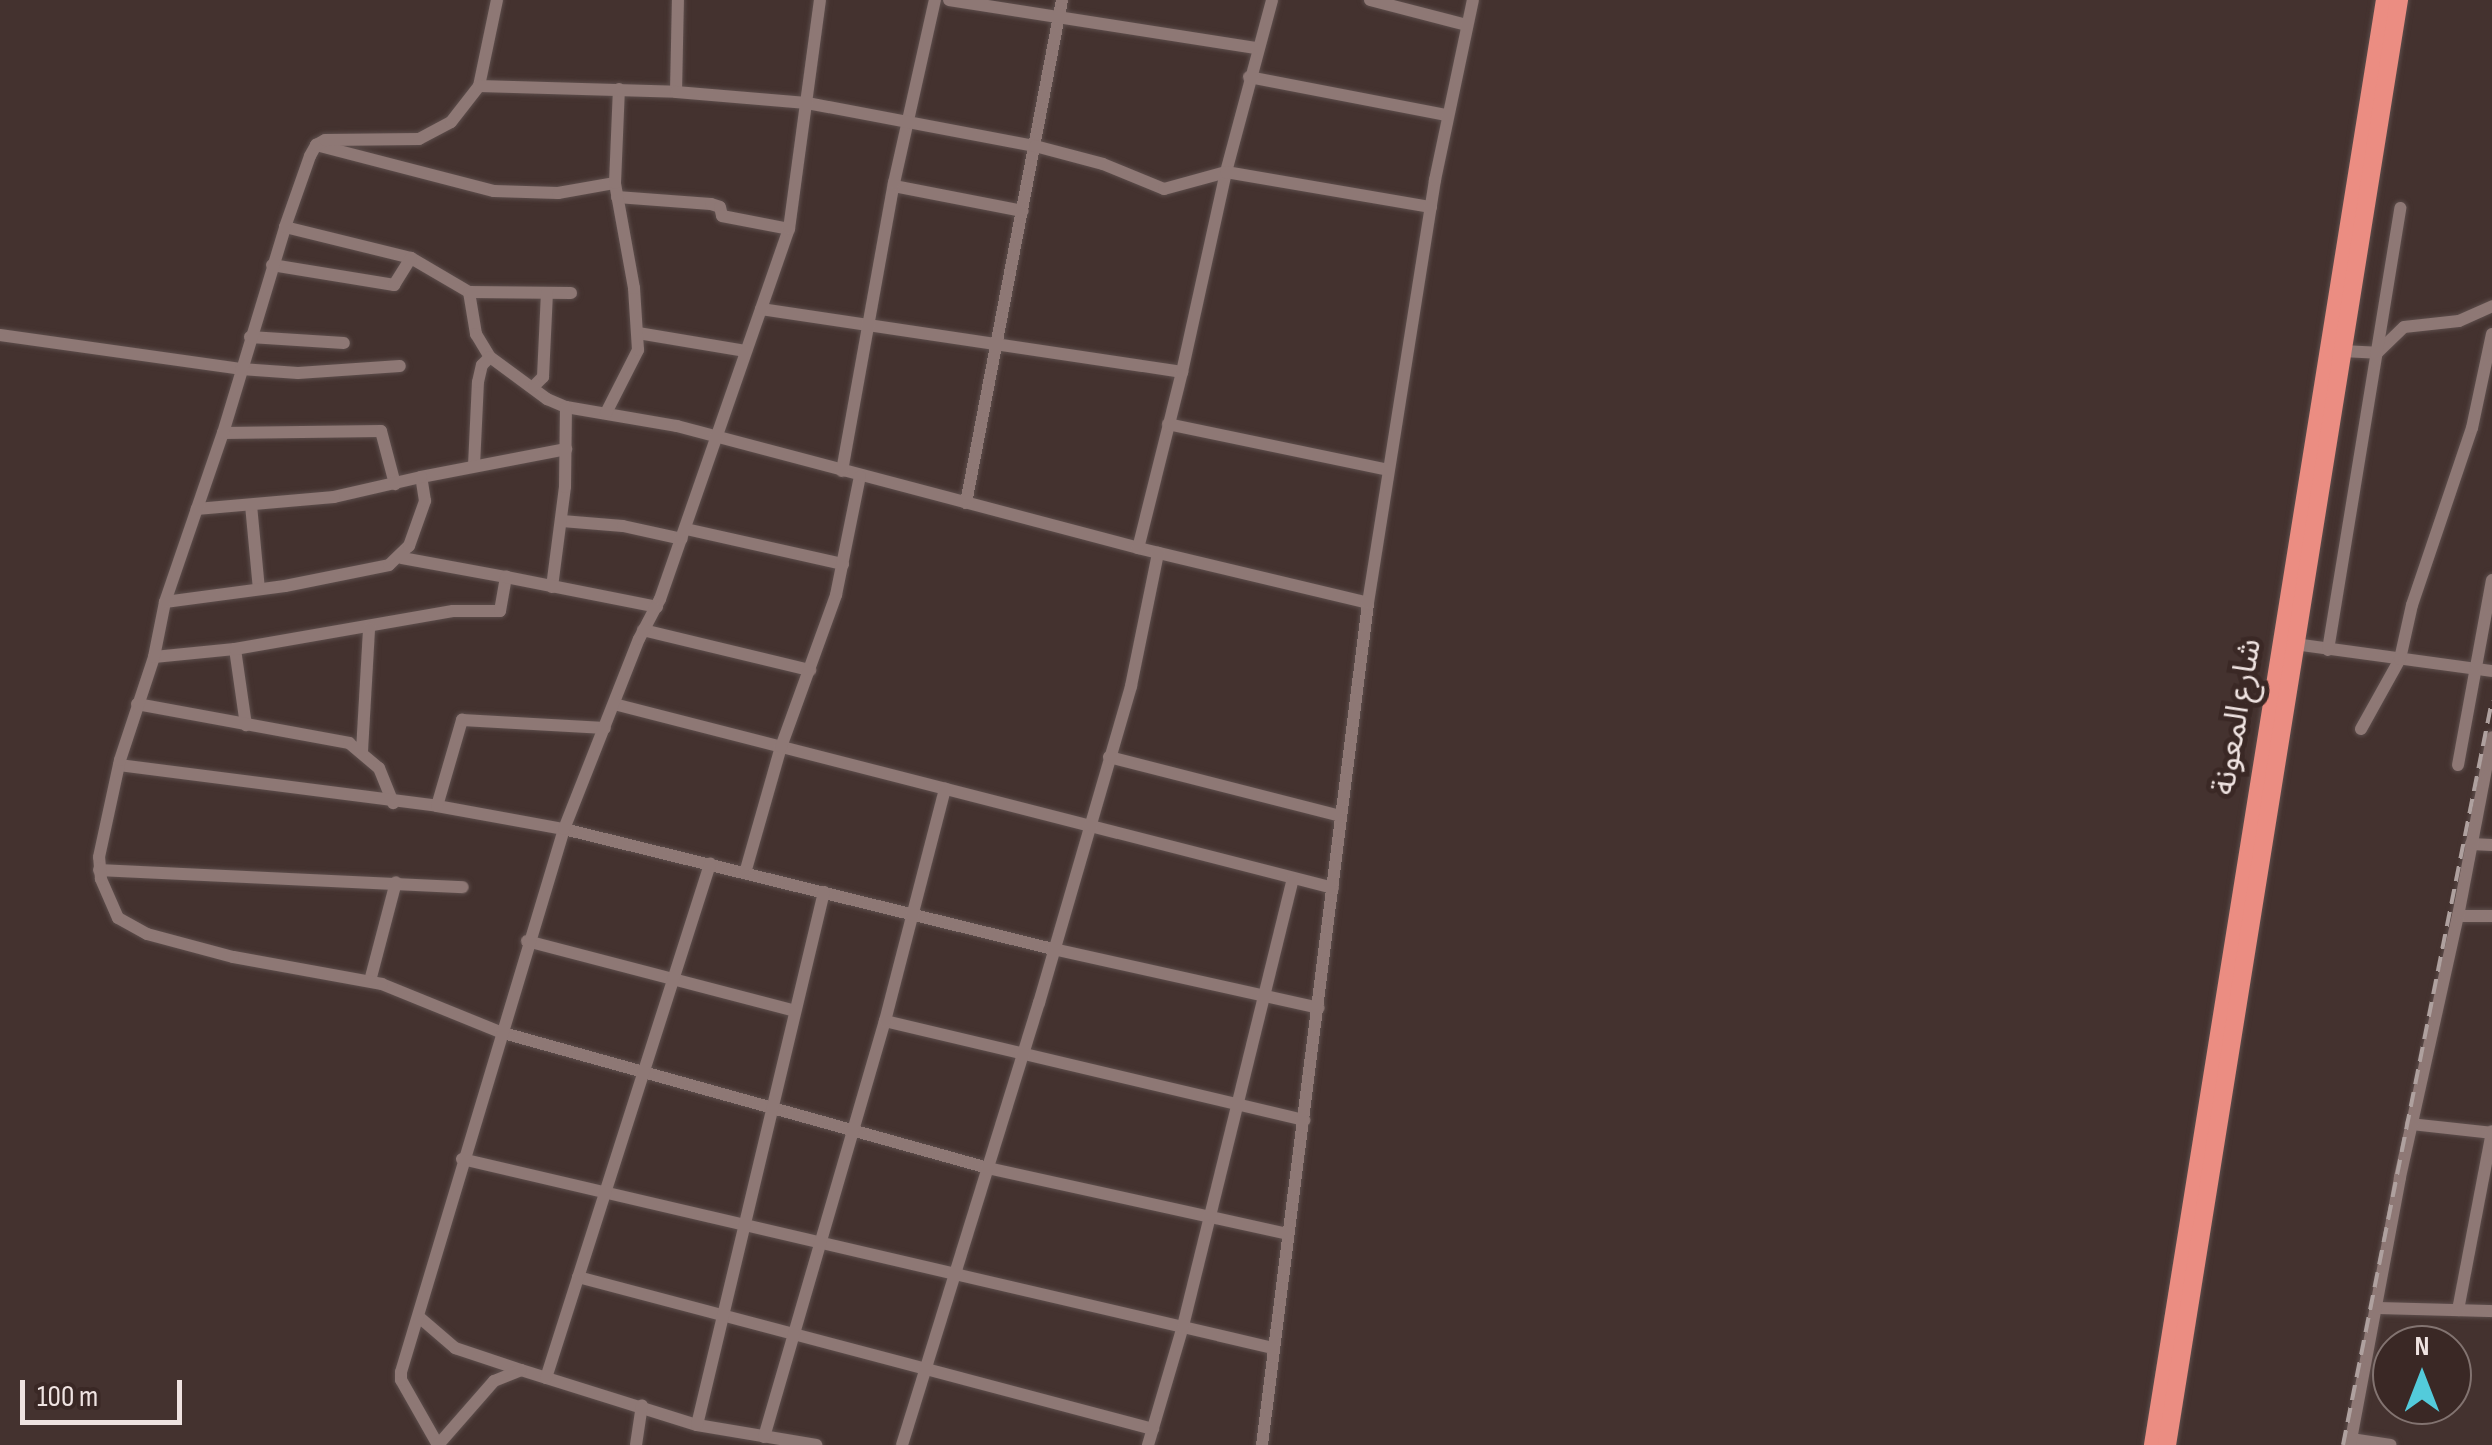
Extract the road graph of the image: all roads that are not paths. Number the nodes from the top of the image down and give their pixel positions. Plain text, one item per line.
1 (497, 0) edge
2 (678, 0) edge
3 (820, 0) edge
4 (935, 0) edge
5 (948, 0) edge
6 (1062, 0) edge
7 (1272, 0) edge
8 (1370, 0) edge
9 (1473, 0) edge
10 (2385, 0) edge
11 (2399, 0) edge
12 (1058, 15) junction
13 (1468, 25) junction
14 (1257, 48) junction
15 (1249, 77) junction
16 (478, 86) junction
17 (619, 90) junction
18 (676, 92) junction
19 (807, 103) junction
20 (1447, 115) junction
21 (908, 121) junction
22 (316, 145) junction
23 (1035, 146) junction
24 (1226, 172) junction
25 (894, 186) junction
26 (616, 190) junction
27 (1432, 208) junction
28 (2400, 208) dead end
29 (1023, 211) junction
30 (285, 227) junction
31 (789, 229) junction
32 (410, 258) junction
33 (272, 265) junction
34 (469, 292) junction
35 (547, 293) junction
36 (571, 293) dead end
37 (2492, 306) edge
38 (761, 309) junction
39 (866, 324) junction
40 (638, 333) junction
41 (2492, 334) edge
42 (0, 335) edge
43 (250, 337) junction
44 (344, 344) dead end
45 (998, 344) junction
46 (745, 351) junction
47 (2342, 351) junction
48 (2376, 352) junction
49 (490, 356) junction
50 (400, 366) dead end
51 (241, 369) junction
52 (1182, 372) junction
53 (534, 386) junction
54 (566, 406) junction
55 (606, 414) junction
56 (1168, 424) junction
57 (223, 432) junction
58 (717, 440) junction
59 (566, 449) junction
60 (474, 466) junction
61 (1388, 470) junction
62 (842, 472) junction
63 (860, 476) junction
64 (421, 477) junction
65 (395, 484) junction
66 (966, 503) junction
67 (251, 505) junction
68 (196, 509) junction
69 (562, 521) junction
70 (684, 534) junction
71 (1138, 548) junction
72 (1158, 553) junction
73 (402, 558) junction
74 (843, 564) junction
75 (506, 577) junction
76 (2492, 580) edge
77 (552, 587) junction
78 (259, 590) junction
79 (164, 602) junction
80 (1368, 603) junction
81 (657, 606) junction
82 (369, 628) junction
83 (643, 630) junction
84 (2296, 644) junction
85 (234, 649) junction
86 (2328, 650) junction
87 (154, 658) junction
88 (2400, 660) junction
89 (2477, 669) junction
90 (810, 670) junction
91 (2492, 670) edge
92 (137, 704) junction
93 (614, 704) junction
94 (246, 724) junction
95 (605, 728) junction
96 (2361, 729) dead end
97 (2492, 738) edge
98 (781, 747) junction
99 (362, 751) junction
100 (1109, 757) junction
101 (2490, 758) edge
102 (119, 765) junction
103 (2458, 766) dead end
104 (945, 789) junction
105 (394, 803) junction
106 (437, 806) junction
107 (1341, 816) junction
108 (1090, 828) junction
109 (564, 829) junction
110 (2471, 844) junction
111 (2492, 845) edge
112 (710, 864) junction
113 (99, 870) junction
114 (745, 873) junction
115 (1293, 879) junction
116 (396, 882) junction
117 (463, 888) dead end
118 (1333, 888) junction
119 (824, 892) junction
120 (914, 915) junction
121 (2458, 916) junction
122 (2492, 916) edge
123 (527, 940) junction
124 (1053, 949) junction
125 (370, 981) junction
126 (674, 982) junction
127 (1265, 996) junction
128 (1318, 1008) junction
129 (794, 1010) junction
130 (885, 1021) junction
131 (500, 1032) junction
132 (1024, 1054) junction
133 (646, 1072) junction
134 (1238, 1106) junction
135 (772, 1107) junction
136 (1304, 1120) junction
137 (2411, 1124) junction
138 (853, 1129) junction
139 (2492, 1132) edge
140 (462, 1159) junction
141 (988, 1168) junction
142 (606, 1190) junction
143 (2485, 1194) edge
144 (1210, 1216) junction
145 (744, 1224) junction
146 (1288, 1234) junction
147 (821, 1242) junction
148 (956, 1271) junction
149 (578, 1277) junction
150 (2375, 1308) junction
151 (2458, 1310) junction
152 (2492, 1312) edge
153 (722, 1314) junction
154 (419, 1316) junction
155 (1182, 1326) junction
156 (796, 1333) junction
157 (1273, 1348) junction
158 (927, 1368) junction
159 (521, 1370) junction
160 (546, 1378) junction
161 (642, 1406) junction
162 (697, 1425) junction
163 (1153, 1429) junction
164 (764, 1437) junction
165 (2351, 1442) edge
166 (809, 1444) edge
167 (438, 1445) edge
168 (636, 1445) edge
169 (902, 1445) edge
170 (1148, 1445) edge
171 (1262, 1445) edge
172 (2153, 1445) edge
173 (2167, 1445) edge
174 (2392, 1445) edge

1 - 16 street
2 - 18 street
3 - 19 street
4 - 21 street
5 - 12 street
6 - 12 street
7 - 14 street
8 - 13 street
9 - 13 street
10 - 172 highway, شارع المعونة
11 - 47 highway, شارع المعونة
12 - 14 street
12 - 23 street
13 - 20 street
14 - 15 street
15 - 20 street
15 - 24 street
16 - 17 street
16 - 22 street
17 - 18 street
17 - 26 street
18 - 19 street
19 - 21 street
19 - 31 street
20 - 27 street
21 - 23 street
21 - 25 street
22 - 26 street
22 - 30 street
23 - 24 street
23 - 29 street
24 - 27 street
24 - 52 street
25 - 29 street
25 - 39 street
26 - 31 street
26 - 40 street
27 - 61 street
28 - 48 street
29 - 45 street
30 - 32 street
30 - 33 street
31 - 38 street
32 - 33 street
32 - 34 street
33 - 43 street
34 - 35 street
34 - 49 street
35 - 36 street
35 - 53 street
37 - 48 street
38 - 39 street
38 - 46 street
39 - 45 street
39 - 62 street
40 - 46 street
40 - 55 street
41 - 88 street
42 - 51 street
43 - 44 street
43 - 51 street
45 - 52 street
45 - 66 street
46 - 58 street
47 - 48 street
47 - 84 highway, شارع المعونة
48 - 86 street
49 - 53 street
49 - 60 street
50 - 51 street
51 - 57 street
52 - 56 street
53 - 54 street
54 - 55 street
54 - 59 street
55 - 58 street
56 - 61 street
56 - 71 street
57 - 65 street
57 - 68 street
58 - 62 street
58 - 70 street
59 - 60 street
59 - 69 street
60 - 64 street
61 - 80 street
62 - 63 street
63 - 66 street
63 - 74 street
64 - 65 street
64 - 73 street
65 - 67 street
66 - 71 street
67 - 68 street
67 - 78 street
68 - 79 street
69 - 70 street
69 - 77 street
70 - 74 street
70 - 81 street
71 - 72 street
72 - 80 street
72 - 100 street
73 - 75 street
73 - 78 street
74 - 90 street
75 - 77 street
75 - 82 street
76 - 89 street
77 - 81 street
78 - 79 street
79 - 87 street
80 - 107 street
81 - 83 street
82 - 85 street
82 - 99 street
83 - 90 street
83 - 93 street
84 - 86 street
84 - 173 highway, شارع المعونة
85 - 87 street
85 - 94 street
86 - 88 street
87 - 92 street
88 - 89 street
88 - 96 street
89 - 91 street
89 - 103 street
90 - 98 street
92 - 94 street
92 - 102 street
93 - 95 street
93 - 98 street
94 - 99 street
95 - 106 street
95 - 109 street
97 - 101 street
98 - 104 street
98 - 114 street
99 - 105 street
100 - 107 street
100 - 108 street
101 - 110 street
102 - 105 street
102 - 113 street
104 - 108 street
104 - 120 street
105 - 106 street
106 - 109 street
107 - 118 street
108 - 115 street
108 - 124 street
109 - 112 street
109 - 123 street
110 - 111 street
110 - 121 street
112 - 114 street
112 - 126 street
113 - 116 street
113 - 125 street
114 - 119 street
115 - 118 street
115 - 127 street
116 - 117 street
116 - 125 street
118 - 128 street
119 - 120 street
119 - 129 street
120 - 124 street
120 - 130 street
121 - 122 street
121 - 137 street
123 - 126 street
123 - 131 street
124 - 127 street
124 - 132 street
125 - 131 street
126 - 129 street
126 - 133 street
127 - 128 street
127 - 134 street
128 - 136 street
129 - 135 street
130 - 132 street
130 - 138 street
131 - 133 street
131 - 140 street
132 - 134 street
132 - 141 street
133 - 135 street
133 - 142 street
134 - 136 street
134 - 144 street
135 - 138 street
135 - 145 street
136 - 146 street
137 - 139 street
137 - 150 street
138 - 141 street
138 - 147 street
139 - 143 street
140 - 142 street
140 - 154 street
141 - 144 street
141 - 148 street
142 - 145 street
142 - 149 street
143 - 151 street
144 - 146 street
144 - 155 street
145 - 147 street
145 - 153 street
146 - 157 street
147 - 148 street
147 - 156 street
148 - 155 street
148 - 158 street
149 - 153 street
149 - 160 street
150 - 151 street
150 - 165 street
151 - 152 street
153 - 156 street
153 - 162 street
154 - 159 street
154 - 167 street
155 - 157 street
155 - 163 street
156 - 158 street
156 - 164 street
157 - 171 street
158 - 163 street
158 - 169 street
159 - 160 street
159 - 167 street
160 - 161 street
161 - 162 street
161 - 168 street
162 - 164 street
163 - 170 street
164 - 166 street
165 - 174 street

